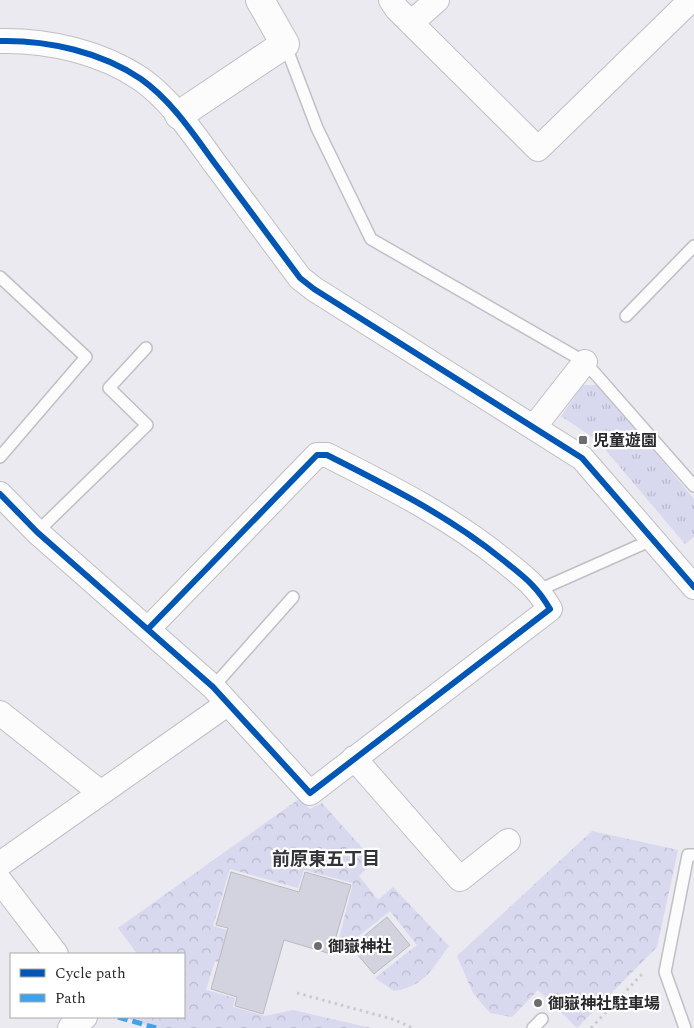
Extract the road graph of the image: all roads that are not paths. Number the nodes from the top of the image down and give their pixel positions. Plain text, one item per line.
1 (260, 0) edge
2 (391, 0) edge
3 (437, 0) edge
4 (691, 0) edge
5 (411, 23) junction
6 (0, 41) edge
7 (285, 44) junction
8 (179, 114) junction
9 (694, 246) edge
10 (0, 277) edge
11 (626, 316) dead end
12 (146, 348) dead end
13 (584, 362) junction
14 (534, 427) junction
15 (0, 457) edge
16 (694, 486) edge
17 (0, 494) edge
18 (37, 532) junction
19 (654, 539) junction
20 (694, 586) edge
21 (539, 590) junction
22 (293, 597) dead end
23 (148, 629) junction
24 (220, 695) junction
25 (0, 713) edge
26 (354, 758) junction
27 (101, 793) junction
28 (508, 841) dead end
29 (694, 855) edge
30 (0, 864) edge
31 (0, 880) edge
32 (55, 953) edge
33 (84, 1018) edge
34 (542, 1019) dead end
35 (70, 1028) edge
36 (533, 1028) edge
37 (685, 1028) edge

1 - 7 street
2 - 5 street
3 - 5 street
4 - 5 street
6 - 8 street
7 - 8 street
7 - 13 lane
8 - 14 street
9 - 11 lane
10 - 15 lane
12 - 18 lane
13 - 14 street
13 - 16 lane
14 - 19 street
17 - 18 street
18 - 23 street
19 - 20 street
19 - 21 lane
21 - 23 street
21 - 26 street
22 - 24 lane
23 - 24 street
24 - 26 street
24 - 27 street
25 - 27 street
26 - 28 street
27 - 30 street
29 - 37 lane
31 - 32 street
33 - 35 street
34 - 36 lane

